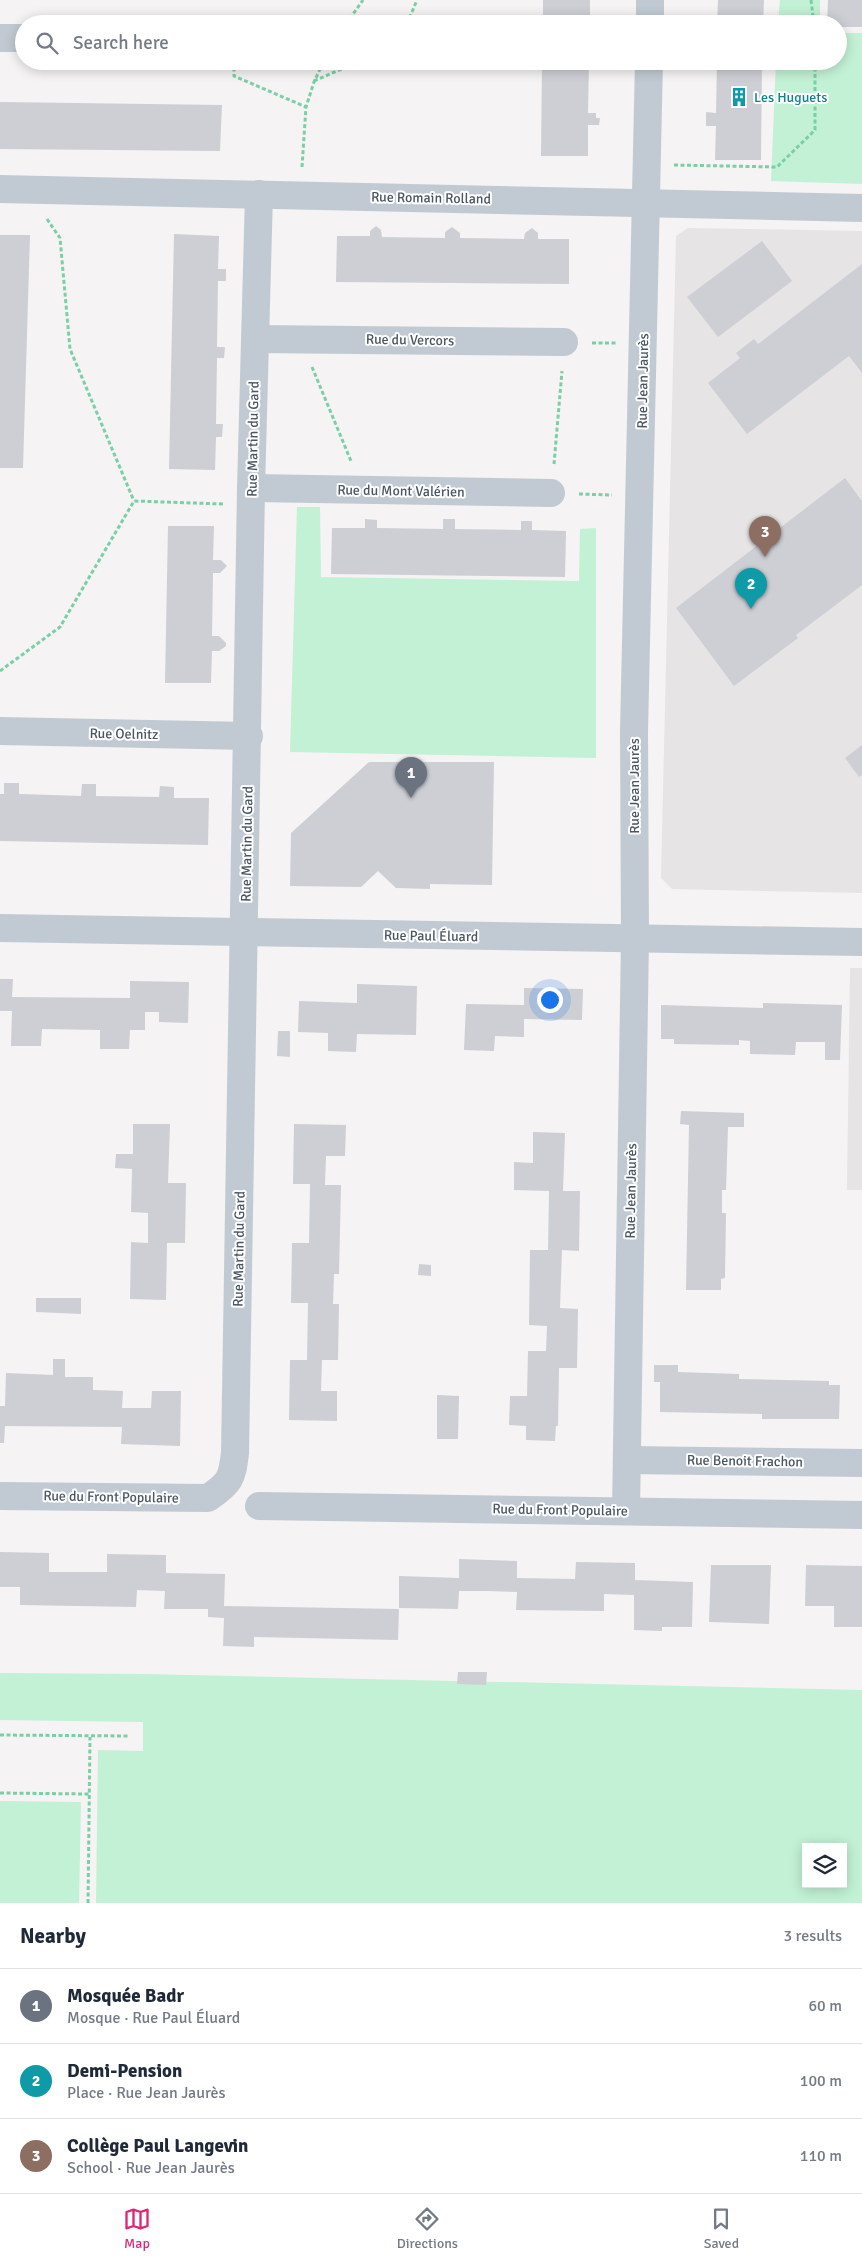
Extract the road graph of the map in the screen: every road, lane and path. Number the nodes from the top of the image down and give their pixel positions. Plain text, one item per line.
1 (363, 0) edge
2 (417, 0) edge
3 (650, 0) edge
4 (810, 0) edge
5 (352, 15) edge
6 (411, 15) edge
7 (650, 15) edge
8 (812, 15) edge
9 (0, 38) edge
10 (15, 38) edge
11 (234, 70) edge
12 (320, 70) edge
13 (340, 70) edge
14 (649, 70) edge
15 (815, 70) edge
16 (314, 82) junction
17 (306, 107) junction
18 (648, 164) junction
19 (13, 189) edge
20 (259, 194) junction
21 (301, 195) junction
22 (648, 202) junction
23 (862, 208) edge
24 (255, 338) junction
25 (300, 339) junction
26 (564, 342) junction
27 (644, 343) junction
28 (363, 490) junction
29 (552, 493) junction
30 (251, 496) junction
31 (640, 496) junction
32 (134, 501) junction
33 (0, 671) edge
34 (0, 732) edge
35 (249, 736) junction
36 (0, 928) edge
37 (245, 932) junction
38 (635, 939) junction
39 (862, 942) edge
40 (627, 1460) junction
41 (862, 1464) edge
42 (220, 1490) joint
43 (0, 1496) edge
44 (259, 1506) dead end
45 (626, 1511) junction
46 (862, 1515) edge
47 (0, 1735) edge
48 (130, 1736) dead end
49 (90, 1737) junction
50 (0, 1793) edge
51 (89, 1794) junction
52 (88, 1903) edge

1 - 5 path
2 - 6 path
3 - 7 street
4 - 8 path
9 - 10 street
11 - 17 path
12 - 16 path
13 - 16 path
14 - 18 street, Rue Jean Jaurès
15 - 18 path
16 - 17 path
17 - 21 path
18 - 22 street, Rue Jean Jaurès
19 - 20 street, Rue Romain Rolland
19 - 32 path
20 - 21 street, Rue Romain Rolland
20 - 24 street, Rue Martin du Gard
21 - 22 street, Rue Romain Rolland
22 - 23 street, Rue Romain Rolland
22 - 27 street, Rue Jean Jaurès
24 - 25 street, Rue du Vercors
24 - 30 street, Rue Martin du Gard
25 - 26 street, Rue du Vercors
25 - 28 path
26 - 27 path
26 - 29 path
27 - 31 street, Rue Jean Jaurès
28 - 29 street, Rue du Mont Valérien
28 - 30 street, Rue du Mont Valérien
29 - 31 path
30 - 32 path
30 - 35 street, Rue Martin du Gard
31 - 38 street, Rue Jean Jaurès
32 - 33 path
34 - 35 street, Rue Oelnitz
35 - 37 street, Rue Martin du Gard
36 - 37 street, Rue Paul Éluard
37 - 38 street, Rue Paul Éluard
37 - 42 street, Rue Martin du Gard
38 - 39 street, Rue Paul Éluard
38 - 40 street, Rue Jean Jaurès
40 - 41 street, Rue Benoit Frachon
40 - 45 street, Rue Jean Jaurès
42 - 43 street, Rue du Front Populaire
44 - 45 street, Rue du Front Populaire
45 - 46 street, Rue du Front Populaire
47 - 49 path
48 - 49 path
49 - 51 path
50 - 51 path
51 - 52 path

